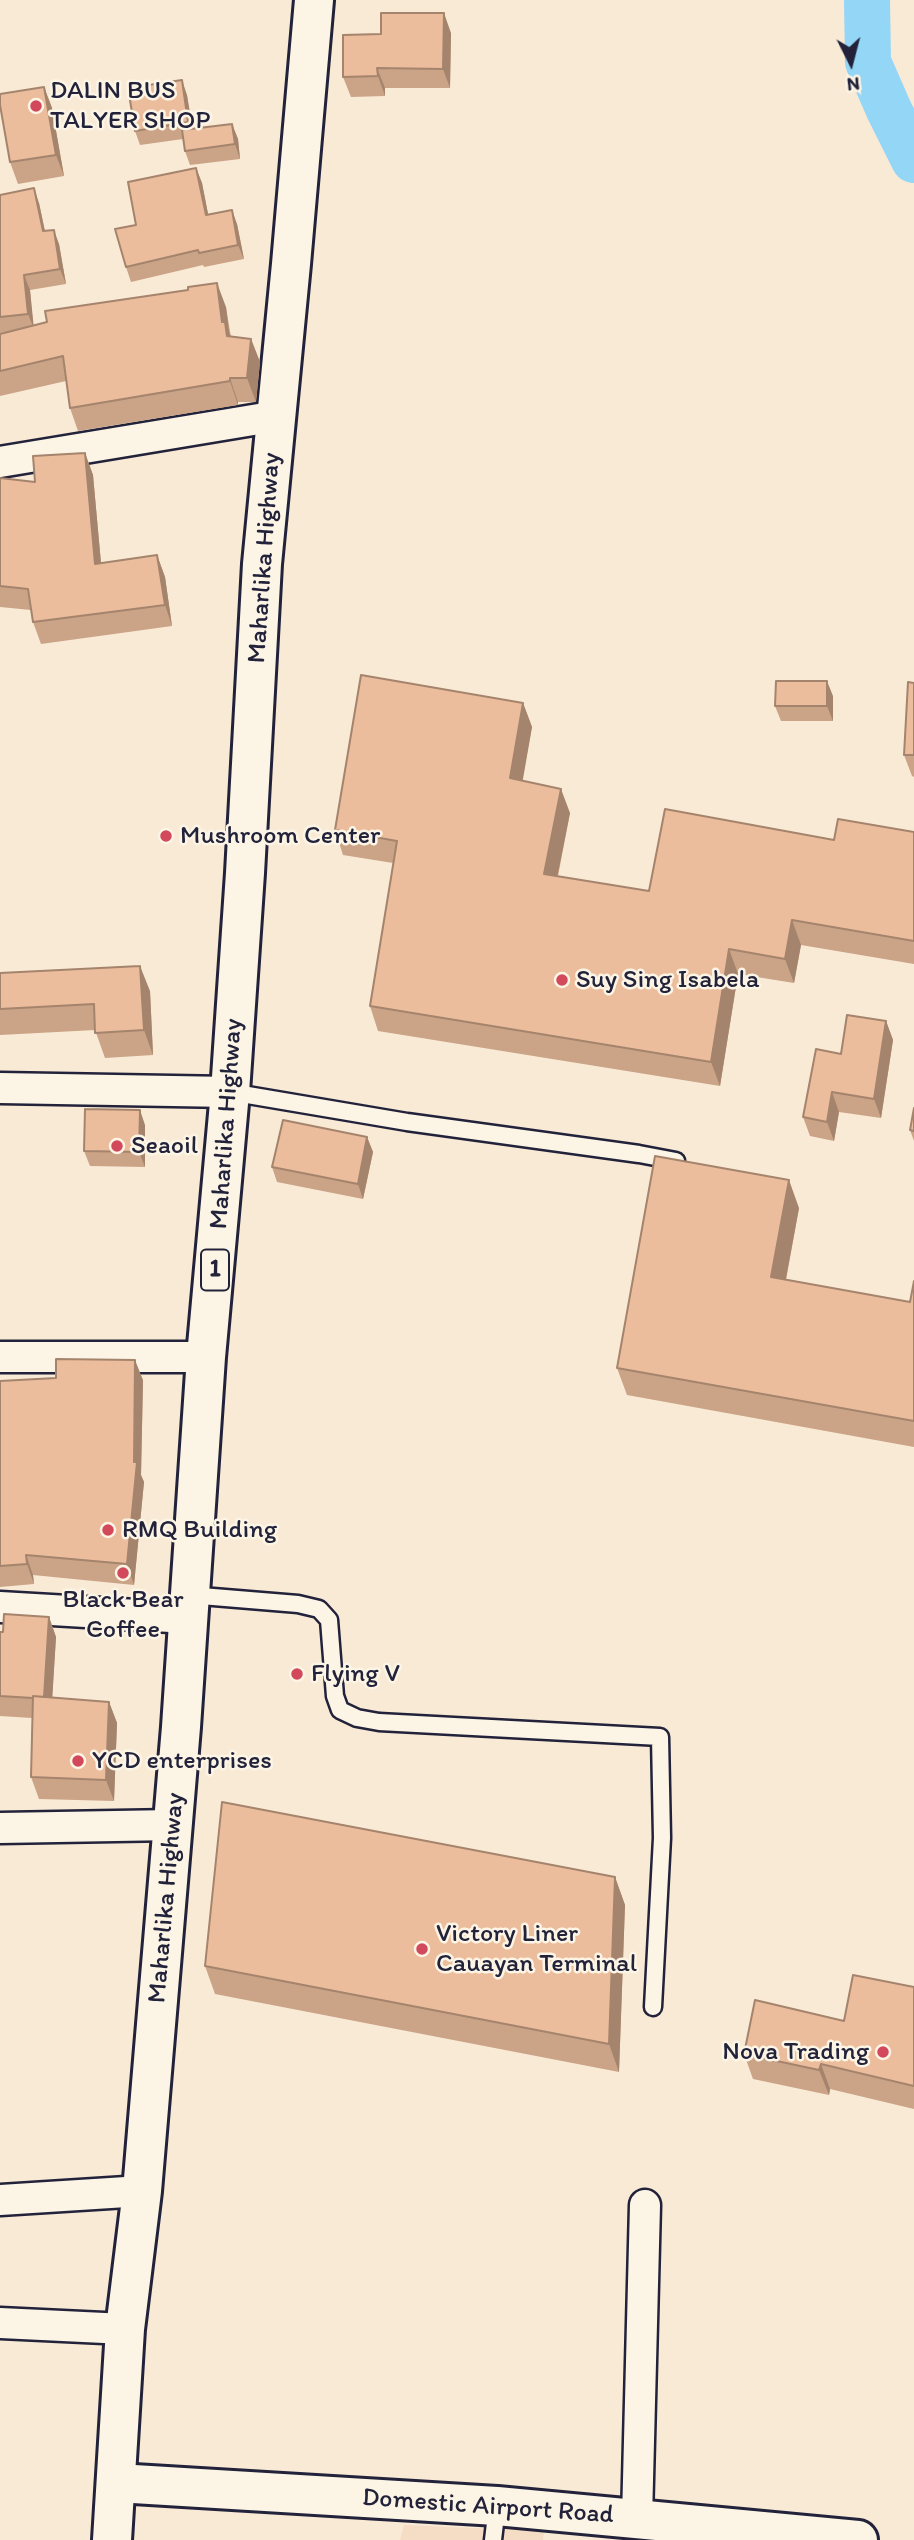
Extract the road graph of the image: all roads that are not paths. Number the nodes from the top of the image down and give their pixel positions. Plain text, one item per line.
1 (314, 0) edge
2 (277, 416) junction
3 (0, 462) edge
4 (0, 1088) edge
5 (230, 1092) junction
6 (691, 1164) edge
7 (0, 1357) edge
8 (205, 1357) junction
9 (0, 1607) edge
10 (189, 1607) junction
11 (173, 1825) junction
12 (0, 1828) edge
13 (653, 2007) dead end
14 (142, 2191) junction
15 (0, 2200) edge
16 (645, 2205) dead end
17 (0, 2323) edge
18 (125, 2329) junction
19 (117, 2483) junction
20 (637, 2519) junction
21 (495, 2523) edge
22 (112, 2540) edge
23 (858, 2540) edge

1 - 2 main road, Maharlika Highway / 1
2 - 3 street
2 - 5 main road, Maharlika Highway / 1
4 - 5 street
5 - 6 lane
5 - 8 main road, Maharlika Highway / 1
7 - 8 street
8 - 10 main road, Maharlika Highway / 1
9 - 10 street
10 - 11 main road, Maharlika Highway / 1
10 - 13 lane
11 - 12 street
11 - 14 main road, Maharlika Highway / 1
14 - 15 street
14 - 18 main road, Maharlika Highway / 1
16 - 20 street
17 - 18 street
18 - 19 main road, Maharlika Highway / 1
19 - 21 main road, Domestic Airport Road
19 - 22 main road, Maharlika Highway / 1
20 - 21 main road, Domestic Airport Road
20 - 23 main road, Domestic Airport Road

